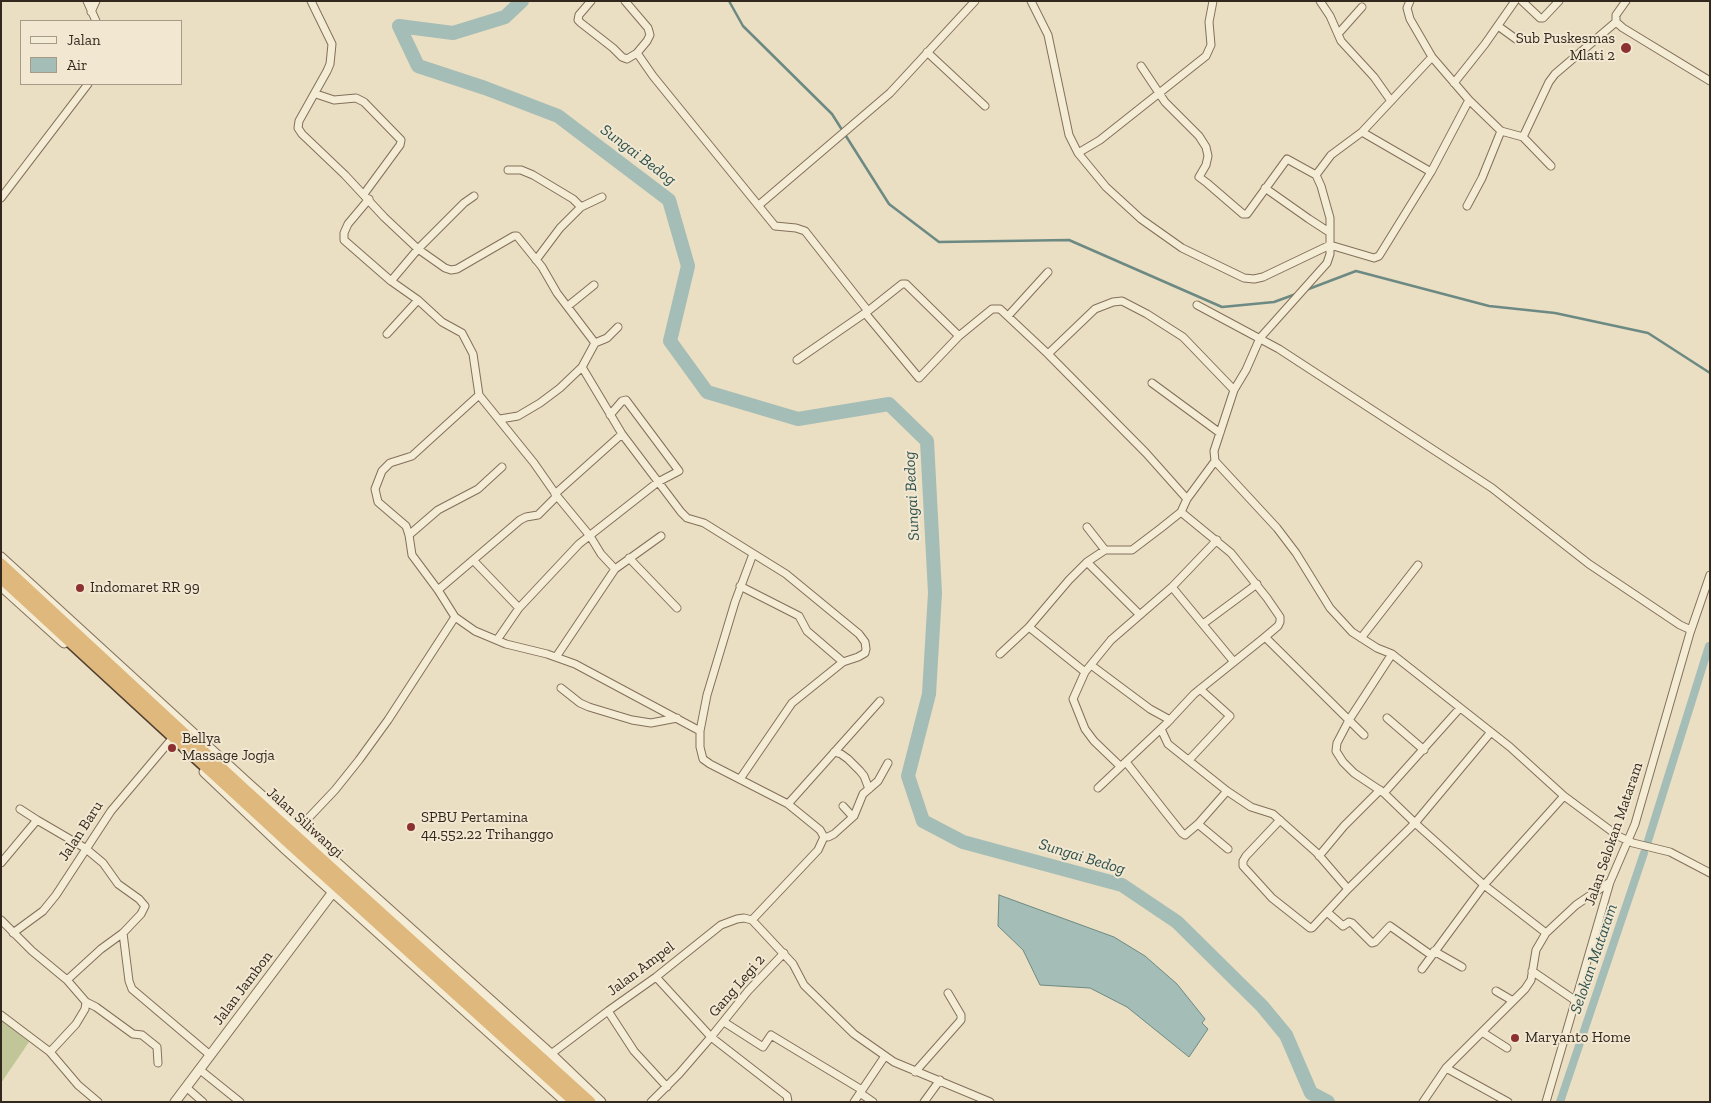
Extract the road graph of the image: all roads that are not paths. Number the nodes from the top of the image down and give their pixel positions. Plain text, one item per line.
1 (87, 1) edge
2 (96, 1) edge
3 (311, 1) edge
4 (591, 1) edge
5 (625, 1) edge
6 (975, 1) edge
7 (1031, 1) edge
8 (1213, 1) edge
9 (1320, 1) edge
10 (1410, 1) edge
11 (1515, 1) edge
12 (1522, 1) edge
13 (1558, 1) edge
14 (1626, 1) edge
15 (1362, 7) dead end
16 (91, 12) junction
17 (95, 20) edge
18 (1616, 22) junction
19 (1498, 26) junction
20 (1338, 34) junction
21 (1516, 39) dead end
22 (928, 52) junction
23 (637, 53) junction
24 (1432, 57) junction
25 (1140, 66) dead end
26 (1710, 80) edge
27 (1454, 83) junction
28 (87, 85) edge
29 (316, 94) junction
30 (1160, 94) junction
31 (1391, 100) junction
32 (1469, 100) junction
33 (985, 106) dead end
34 (1501, 131) junction
35 (1362, 132) junction
36 (1523, 137) junction
37 (1081, 151) junction
38 (1551, 166) dead end
39 (508, 170) dead end
40 (1431, 172) junction
41 (1316, 175) junction
42 (1265, 188) junction
43 (474, 196) dead end
44 (602, 196) dead end
45 (367, 197) junction
46 (1, 198) edge
47 (759, 205) junction
48 (1467, 206) dead end
49 (581, 207) junction
50 (1329, 232) junction
51 (1330, 245) junction
52 (418, 249) junction
53 (536, 260) junction
54 (1048, 272) dead end
55 (391, 281) junction
56 (594, 285) dead end
57 (418, 300) junction
58 (1197, 305) dead end
59 (568, 306) junction
60 (866, 312) junction
61 (1008, 316) junction
62 (618, 327) dead end
63 (387, 334) dead end
64 (959, 336) junction
65 (1260, 338) junction
66 (595, 343) junction
67 (1048, 354) junction
68 (797, 360) dead end
69 (582, 367) junction
70 (1152, 382) dead end
71 (1234, 390) junction
72 (479, 395) junction
73 (610, 415) junction
74 (500, 419) junction
75 (1220, 433) junction
76 (622, 434) junction
77 (1215, 461) junction
78 (502, 467) dead end
79 (658, 482) junction
80 (556, 496) junction
81 (1187, 499) junction
82 (1181, 512) junction
83 (1087, 527) dead end
84 (409, 534) junction
85 (590, 536) junction
86 (661, 536) dead end
87 (1217, 540) junction
88 (1105, 550) junction
89 (753, 554) junction
90 (1, 557) edge
91 (629, 558) junction
92 (473, 560) junction
93 (1087, 562) junction
94 (1, 564) edge
95 (1418, 565) dead end
96 (615, 569) junction
97 (1710, 575) edge
98 (1, 578) edge
99 (1257, 584) junction
100 (1, 586) edge
101 (740, 586) junction
102 (1172, 587) junction
103 (438, 590) junction
104 (519, 608) junction
105 (677, 608) dead end
106 (1140, 615) junction
107 (455, 617) junction
108 (1203, 624) junction
109 (1029, 627) junction
110 (1691, 630) junction
111 (1264, 638) junction
112 (1361, 638) junction
113 (497, 640) junction
114 (1000, 654) dead end
115 (1392, 654) junction
116 (556, 657) junction
117 (843, 662) junction
118 (1234, 662) junction
119 (1090, 665) junction
120 (1085, 672) junction
121 (561, 688) dead end
122 (1200, 689) junction
123 (880, 702) dead end
124 (1460, 708) junction
125 (677, 718) junction
126 (1387, 718) dead end
127 (1170, 720) junction
128 (1349, 720) junction
129 (1161, 729) junction
130 (700, 730) junction
131 (1490, 732) junction
132 (1364, 735) dead end
133 (170, 740) junction
134 (1424, 750) junction
135 (834, 752) junction
136 (1189, 760) junction
137 (888, 764) dead end
138 (1123, 764) junction
139 (740, 779) junction
140 (246, 787) junction
141 (1098, 788) dead end
142 (869, 789) junction
143 (1227, 791) junction
144 (1382, 792) junction
145 (1564, 796) junction
146 (788, 804) junction
147 (843, 806) dead end
148 (20, 809) dead end
149 (853, 817) junction
150 (37, 820) junction
151 (1280, 820) junction
152 (1415, 823) junction
153 (1198, 824) junction
154 (299, 828) junction
155 (824, 837) junction
156 (1630, 842) junction
157 (85, 848) junction
158 (1228, 849) dead end
159 (1319, 856) junction
160 (1, 863) edge
161 (1710, 873) edge
162 (1610, 882) junction
163 (1484, 885) junction
164 (1348, 889) junction
165 (333, 892) junction
166 (1328, 912) junction
167 (1, 920) edge
168 (752, 920) junction
169 (13, 933) junction
170 (123, 933) junction
171 (1546, 933) junction
172 (1433, 953) junction
173 (784, 954) junction
174 (1462, 967) dead end
175 (1422, 969) dead end
176 (1532, 971) junction
177 (656, 977) junction
178 (68, 980) junction
179 (1496, 990) dead end
180 (948, 993) dead end
181 (1513, 1001) junction
182 (1576, 1001) junction
183 (86, 1002) junction
184 (608, 1011) junction
185 (1, 1014) edge
186 (724, 1022) junction
187 (1482, 1032) junction
188 (711, 1037) junction
189 (1507, 1048) dead end
190 (50, 1052) junction
191 (551, 1054) junction
192 (210, 1055) junction
193 (885, 1056) junction
194 (158, 1063) dead end
195 (1446, 1068) junction
196 (199, 1070) junction
197 (915, 1072) junction
198 (940, 1080) junction
199 (186, 1087) junction
200 (667, 1087) junction
201 (861, 1092) junction
202 (98, 1102) edge
203 (175, 1102) edge
204 (203, 1102) edge
205 (240, 1102) edge
206 (566, 1102) edge
207 (575, 1102) edge
208 (590, 1102) edge
209 (601, 1102) edge
210 (651, 1102) edge
211 (788, 1102) edge
212 (854, 1102) edge
213 (873, 1102) edge
214 (924, 1102) edge
215 (990, 1102) edge
216 (1423, 1102) edge
217 (1508, 1102) edge
218 (1546, 1102) edge

1 - 16 street
2 - 16 street
3 - 29 street
4 - 23 street
5 - 23 street
6 - 22 street
7 - 37 street
8 - 30 street
9 - 20 street
10 - 24 street
11 - 19 street
12 - 13 street
14 - 18 street
15 - 20 street
16 - 17 street
18 - 26 street
18 - 36 street
19 - 21 street
19 - 27 street
20 - 31 street
22 - 33 street
22 - 47 street
23 - 47 street
24 - 27 street
24 - 31 street
25 - 30 street
27 - 32 street
28 - 46 street
29 - 45 street
29 - 45 street
30 - 37 street
30 - 42 street
31 - 35 street
32 - 34 street
32 - 40 street
34 - 36 street
34 - 48 street
35 - 40 street
35 - 41 street
36 - 38 street
37 - 51 street
39 - 49 street
40 - 51 street
41 - 42 street
41 - 50 street
42 - 50 street
43 - 52 street
44 - 49 street
45 - 52 street
45 - 55 street
47 - 60 street
49 - 53 street
50 - 51 street
51 - 65 street
52 - 53 street
52 - 55 street
53 - 59 street
54 - 61 street
55 - 57 street
56 - 59 street
57 - 63 street
57 - 72 street
58 - 65 street
59 - 66 street
60 - 64 street
60 - 64 street
60 - 68 street
61 - 64 street
61 - 67 street
62 - 66 street
65 - 71 street
65 - 110 street
66 - 69 street
67 - 71 street
67 - 81 street
69 - 73 street
69 - 74 street
70 - 75 street
71 - 75 street
72 - 74 street
72 - 84 street
73 - 76 street
73 - 79 street
74 - 80 street
75 - 77 street
76 - 79 street
76 - 80 street
77 - 81 street
77 - 112 street
78 - 84 street
79 - 85 street
79 - 89 street
80 - 85 street
80 - 92 street
81 - 82 street
82 - 87 street
82 - 88 street
83 - 88 street
84 - 103 street
85 - 96 street
85 - 104 street
86 - 91 street
87 - 99 street
87 - 102 street
88 - 93 street
89 - 101 street
89 - 117 street
90 - 140 street
91 - 96 street
91 - 105 street
92 - 103 street
92 - 104 street
93 - 106 street
93 - 109 street
94 - 140 highway, Jalan Siliwangi
95 - 112 street
96 - 116 street
97 - 110 street, Jalan Selokan Mataram
98 - 207 highway, Jalan Siliwangi
99 - 108 street
99 - 111 street
100 - 133 street
101 - 117 street
101 - 130 street
102 - 106 street
102 - 108 street
103 - 107 street
104 - 113 street
106 - 119 street
107 - 113 street
107 - 154 street
108 - 118 street
109 - 114 street
109 - 120 street
110 - 156 street, Jalan Selokan Mataram
111 - 118 street
111 - 128 street
112 - 115 street
113 - 116 street
115 - 124 street
115 - 128 street
116 - 125 street
117 - 139 street
118 - 122 street
119 - 120 street
119 - 127 street
120 - 138 street
121 - 125 street
122 - 127 street
122 - 136 street
123 - 135 street
124 - 131 street
124 - 134 street
125 - 130 street
126 - 134 street
127 - 129 street
128 - 132 street
128 - 144 street
129 - 136 street
129 - 138 street
130 - 139 street
131 - 145 street
131 - 152 street
133 - 157 street, Jalan Baru
133 - 165 street
134 - 144 street
135 - 142 street
135 - 146 street
136 - 143 street
137 - 142 street
138 - 141 street
138 - 153 street
139 - 146 street
140 - 154 street
140 - 208 highway, Jalan Siliwangi
142 - 149 street
143 - 151 street
143 - 153 street
144 - 152 street
144 - 159 street
145 - 156 street
145 - 163 street
146 - 155 street
147 - 149 street
148 - 150 street
149 - 155 street
150 - 157 street
150 - 160 street
151 - 159 street
151 - 166 street
152 - 163 street
152 - 164 street
153 - 158 street
154 - 191 street
155 - 168 street
156 - 161 street
156 - 162 street, Jalan Selokan Mataram
157 - 169 street, Jalan Baru
157 - 170 street
159 - 164 street
162 - 171 street
162 - 182 street, Jalan Selokan Mataram
163 - 171 street
163 - 172 street
164 - 166 street
165 - 192 street, Jalan Jambon
165 - 206 street
166 - 172 street
167 - 169 street
168 - 173 street
168 - 177 street, Jalan Ampel
169 - 178 street
170 - 178 street
170 - 192 street
171 - 176 street
172 - 174 street
172 - 175 street
173 - 186 street, Gang Legi 2
173 - 193 street
176 - 181 street
176 - 182 street
177 - 184 street, Jalan Ampel
177 - 188 street
178 - 183 street
179 - 181 street
180 - 197 street
181 - 187 street
182 - 218 street, Jalan Selokan Mataram
183 - 190 street
183 - 194 street
184 - 191 street, Jalan Ampel
184 - 200 street
185 - 190 street
186 - 188 street, Gang Legi 2
186 - 201 street
187 - 189 street
187 - 195 street
188 - 200 street, Gang Legi 2
188 - 211 street
190 - 202 street
191 - 209 street
192 - 196 street, Jalan Jambon
193 - 197 street
193 - 201 street
195 - 216 street
195 - 217 street
196 - 199 street, Jalan Jambon
196 - 205 street
197 - 198 street
198 - 214 street
198 - 215 street
199 - 203 street, Jalan Jambon
199 - 204 street
200 - 210 street, Gang Legi 2
201 - 212 street
201 - 213 street

